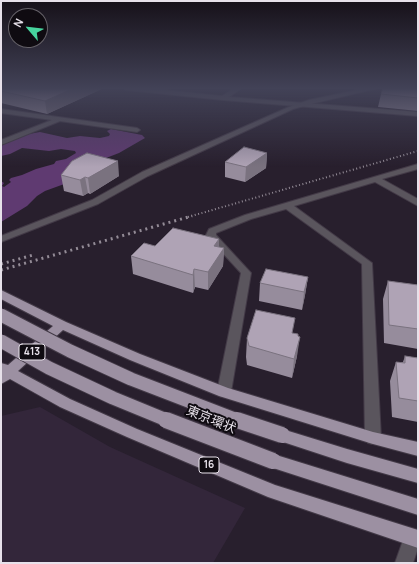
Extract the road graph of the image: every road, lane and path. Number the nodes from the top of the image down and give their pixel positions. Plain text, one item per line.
1 (26, 114) edge
2 (279, 114) edge
3 (61, 119) junction
4 (137, 130) dead end
5 (1, 143) edge
6 (418, 166) edge
7 (376, 179) junction
8 (418, 203) edge
9 (288, 206) junction
10 (1, 239) edge
11 (1, 294) edge
12 (1, 316) edge
13 (62, 325) junction
14 (1, 341) edge
15 (3, 373) edge
16 (224, 392) junction
17 (373, 438) junction
18 (418, 449) edge
19 (418, 476) edge
20 (418, 507) edge
21 (415, 538) edge
22 (404, 563) edge

1 - 3 street
2 - 10 street
3 - 4 street
3 - 5 street
6 - 7 street
7 - 8 street
7 - 9 street
9 - 16 street
9 - 17 street
11 - 13 highway
12 - 19 highway, 東京環状, bridge
13 - 15 highway, 413
13 - 16 highway
14 - 20 highway, 東京環状 / 16, bridge
15 - 21 highway, 16
16 - 17 highway
17 - 18 highway
21 - 22 street

